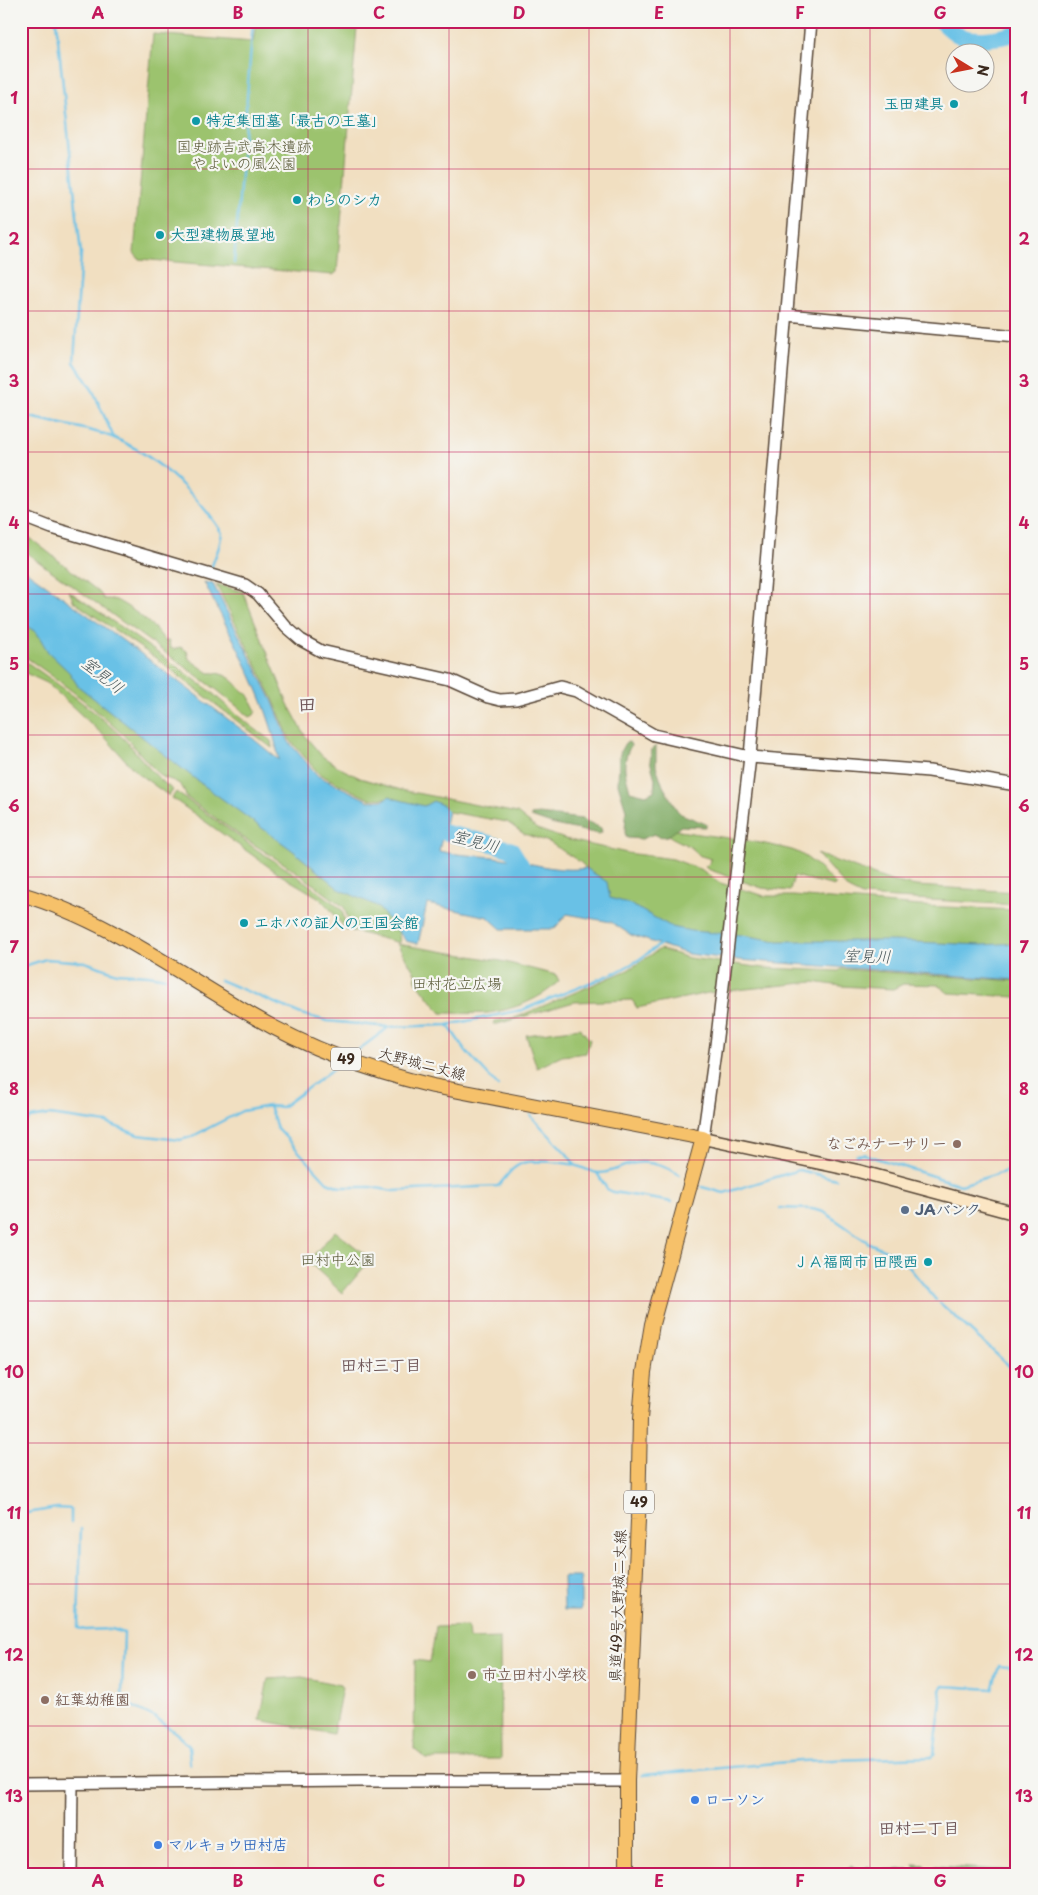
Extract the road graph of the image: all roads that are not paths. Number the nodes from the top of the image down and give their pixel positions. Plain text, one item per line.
1 (811, 21) edge
2 (787, 314) junction
3 (1017, 336) edge
4 (21, 516) edge
5 (750, 757) junction
6 (1017, 786) edge
7 (21, 894) edge
8 (703, 1138) junction
9 (1017, 1214) edge
10 (627, 1782) junction
11 (21, 1784) edge
12 (72, 1784) junction
13 (71, 1874) edge
14 (627, 1874) edge

1 - 2 street
2 - 3 street
2 - 5 street
4 - 5 street
5 - 6 street
5 - 8 street
7 - 8 main road, 大野城二丈線 / 49
8 - 9 main road
8 - 10 main road, 県道49号大野城二丈線 / 49
10 - 12 street
10 - 14 main road, 県道49号大野城二丈線 / 49
11 - 12 street
12 - 13 street

